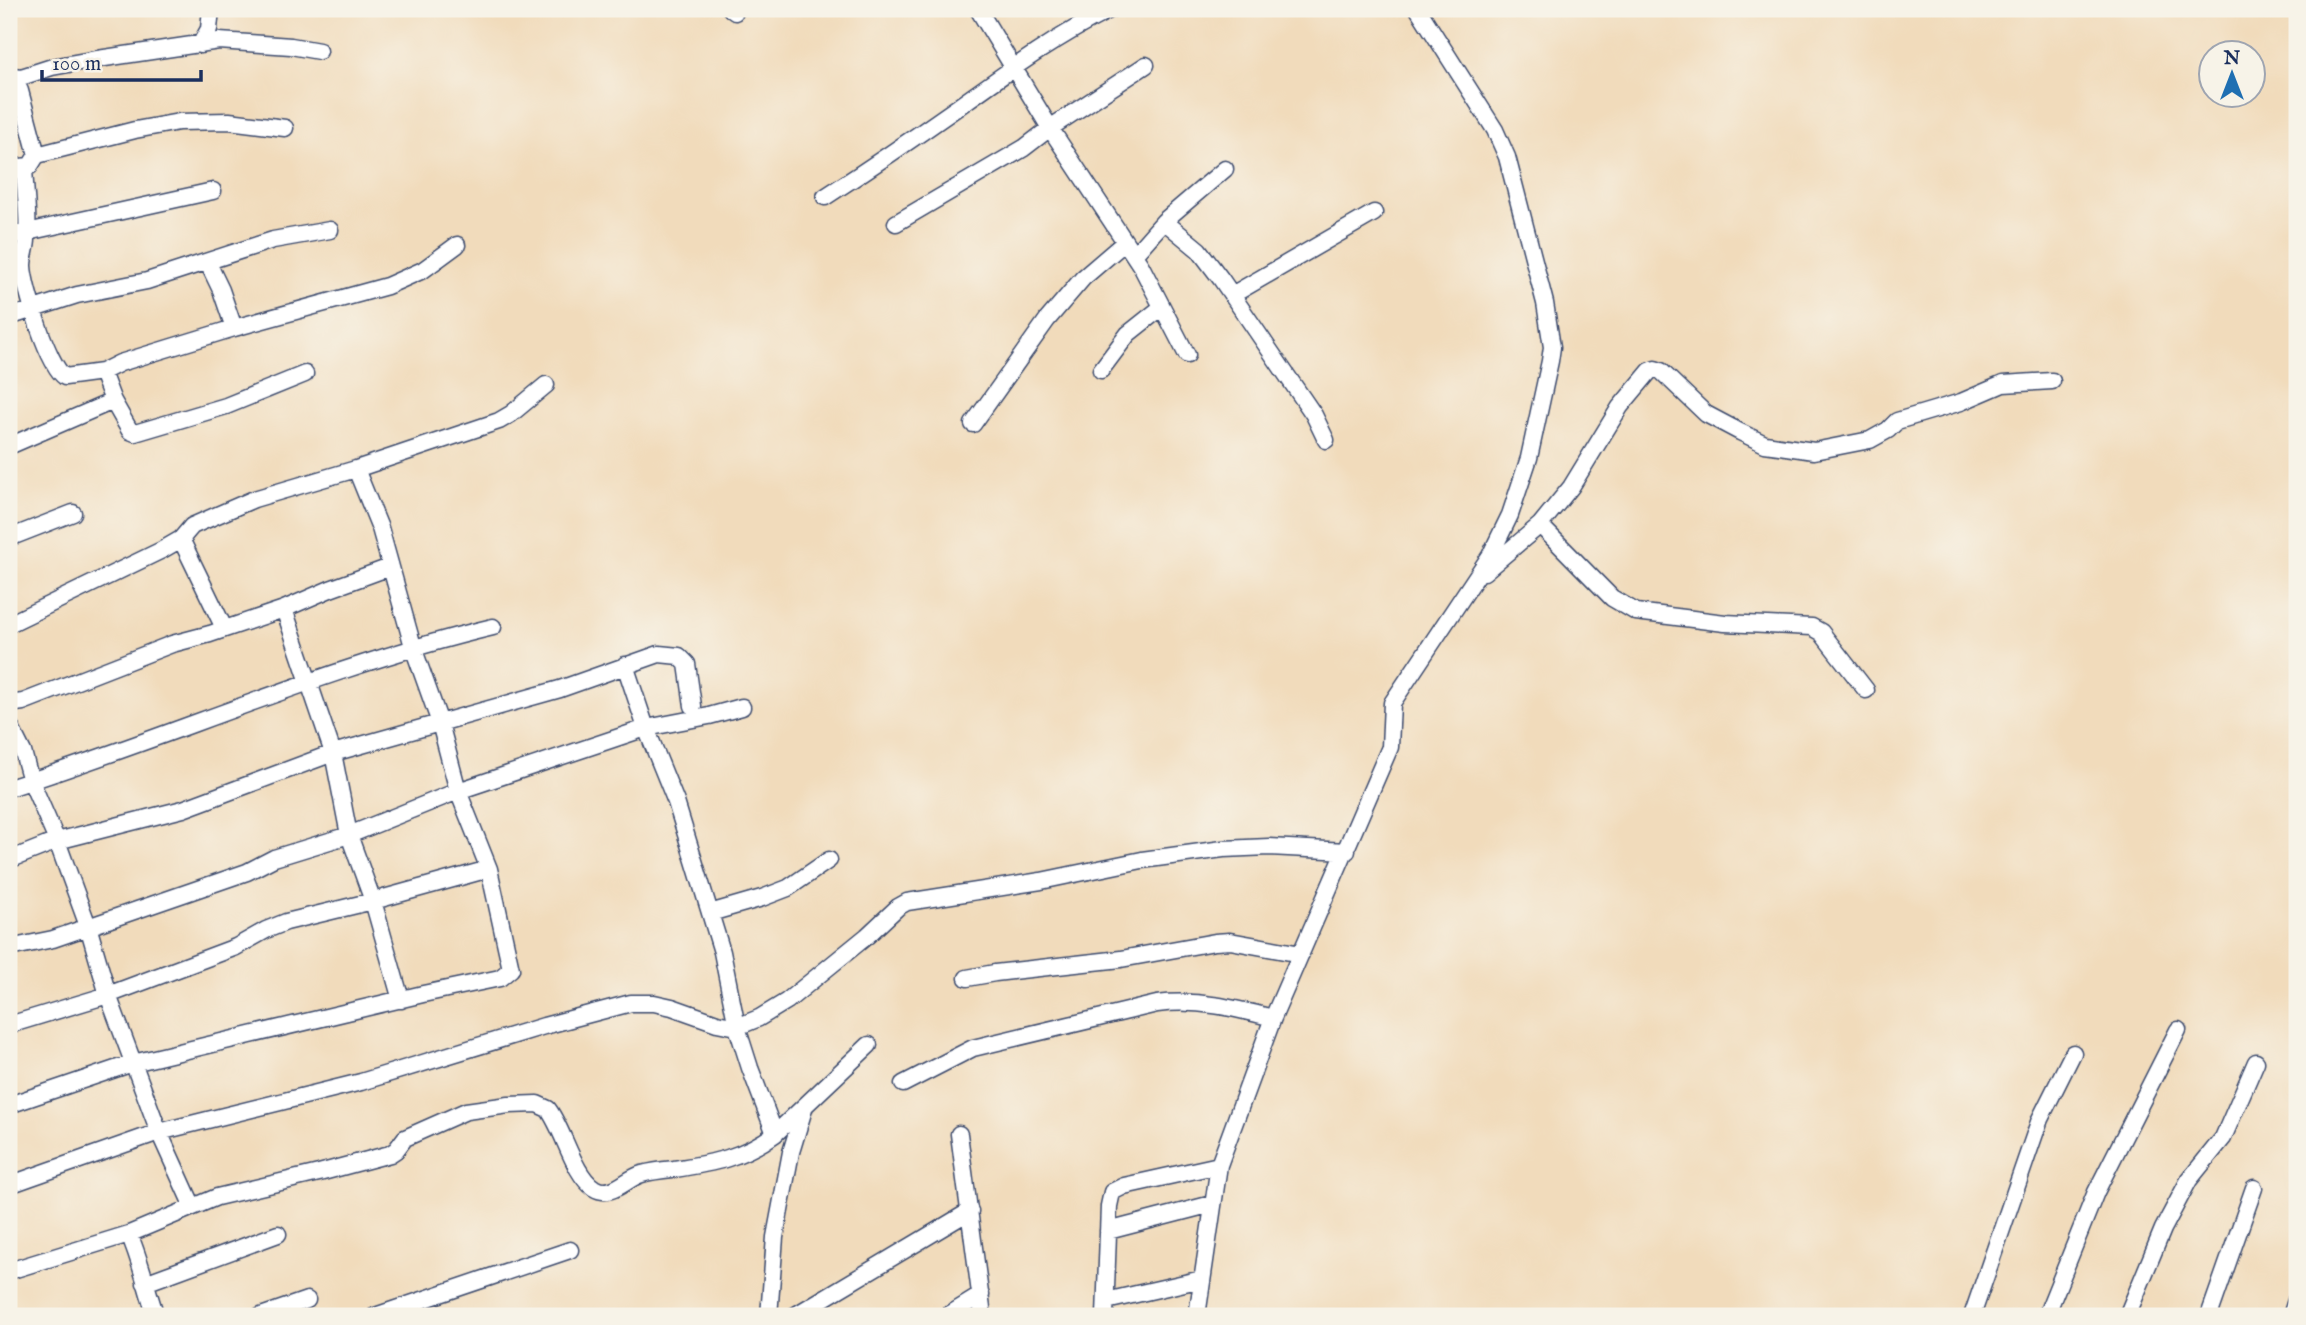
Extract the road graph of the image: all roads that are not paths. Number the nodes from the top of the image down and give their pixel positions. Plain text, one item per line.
1 (211, 9) edge
2 (1111, 9) edge
3 (1418, 9) edge
4 (985, 11) edge
5 (200, 45) junction
6 (319, 51) dead end
7 (1146, 65) dead end
8 (1013, 67) junction
9 (285, 128) dead end
10 (1050, 128) junction
11 (37, 155) junction
12 (17, 168) edge
13 (1225, 169) dead end
14 (213, 191) dead end
15 (825, 197) dead end
16 (1374, 213) dead end
17 (1164, 221) junction
18 (896, 223) dead end
19 (330, 230) dead end
20 (27, 233) junction
21 (9, 236) edge
22 (457, 244) dead end
23 (1130, 248) junction
24 (208, 263) junction
25 (1232, 295) junction
26 (1162, 307) junction
27 (33, 310) junction
28 (9, 317) edge
29 (234, 328) junction
30 (1187, 355) dead end
31 (1101, 370) dead end
32 (102, 372) junction
33 (305, 374) dead end
34 (2052, 381) dead end
35 (546, 385) dead end
36 (113, 401) junction
37 (973, 424) dead end
38 (1326, 440) dead end
39 (9, 446) edge
40 (356, 469) junction
41 (73, 513) dead end
42 (1540, 525) junction
43 (9, 538) edge
44 (181, 538) junction
45 (390, 567) junction
46 (1475, 579) junction
47 (284, 609) junction
48 (9, 624) edge
49 (224, 628) junction
50 (493, 628) dead end
51 (414, 650) junction
52 (625, 666) junction
53 (307, 682) junction
54 (1866, 690) dead end
55 (9, 704) edge
56 (693, 706) dead end
57 (742, 707) dead end
58 (440, 723) junction
59 (9, 724) edge
60 (646, 728) junction
61 (333, 753) junction
62 (31, 781) junction
63 (9, 788) edge
64 (458, 791) junction
65 (349, 835) junction
66 (57, 841) junction
67 (1347, 851) junction
68 (9, 860) edge
69 (829, 860) dead end
70 (489, 869) junction
71 (373, 901) junction
72 (710, 913) junction
73 (88, 926) junction
74 (9, 948) edge
75 (1301, 954) junction
76 (967, 978) dead end
77 (108, 995) junction
78 (401, 1000) junction
79 (1273, 1018) junction
80 (9, 1025) edge
81 (737, 1027) junction
82 (2178, 1030) dead end
83 (869, 1045) dead end
84 (2073, 1053) dead end
85 (2256, 1062) dead end
86 (133, 1063) junction
87 (903, 1084) dead end
88 (806, 1103) junction
89 (9, 1105) edge
90 (159, 1132) junction
91 (775, 1134) junction
92 (959, 1134) dead end
93 (1219, 1165) junction
94 (9, 1185) edge
95 (2254, 1188) dead end
96 (1212, 1204) junction
97 (193, 1207) junction
98 (970, 1211) junction
99 (1108, 1231) junction
100 (129, 1234) junction
101 (278, 1234) dead end
102 (570, 1250) dead end
103 (9, 1271) edge
104 (1202, 1279) junction
105 (145, 1283) junction
106 (981, 1295) junction
107 (307, 1300) dead end
108 (1105, 1308) edge
109 (766, 1315) edge
110 (156, 1316) edge
111 (261, 1316) edge
112 (375, 1316) edge
113 (794, 1316) edge
114 (947, 1316) edge
115 (984, 1316) edge
116 (1197, 1316) edge
117 (1972, 1316) edge
118 (2046, 1316) edge
119 (2127, 1316) edge
120 (2209, 1316) edge

1 - 5 street
2 - 8 street
3 - 46 street
4 - 8 street
5 - 6 street
5 - 11 street
7 - 10 street
8 - 10 street
8 - 15 street
9 - 11 street
10 - 18 street
10 - 23 street
11 - 12 street
12 - 20 street
13 - 17 street
14 - 20 street
16 - 25 street
17 - 23 street
17 - 25 street
19 - 24 street
20 - 21 street
20 - 27 street
22 - 29 street
23 - 26 street
23 - 37 street
24 - 27 street
24 - 29 street
25 - 38 street
26 - 30 street
26 - 31 street
27 - 28 street
27 - 32 street
29 - 32 street
32 - 36 street
33 - 36 street
34 - 42 street
35 - 40 street
36 - 39 street
40 - 44 street
40 - 45 street
41 - 43 street
42 - 46 street
42 - 54 street
44 - 48 street
44 - 49 street
45 - 47 street
45 - 51 street
46 - 67 street
47 - 49 street
47 - 53 street
49 - 55 street
50 - 51 street
51 - 53 street
51 - 58 street
52 - 56 street
52 - 58 street
52 - 60 street
53 - 61 street
53 - 62 street
57 - 60 street
58 - 61 street
58 - 64 street
59 - 62 street
60 - 64 street
60 - 72 street
61 - 65 street
61 - 66 street
62 - 63 street
62 - 66 street
64 - 65 street
64 - 70 street
65 - 71 street
65 - 73 street
66 - 68 street
66 - 73 street
67 - 75 street
67 - 81 street
69 - 72 street
70 - 71 street
70 - 78 street
71 - 77 street
71 - 78 street
72 - 81 street
73 - 74 street
73 - 77 street
75 - 76 street
75 - 79 street
77 - 80 street
77 - 86 street
78 - 86 street
79 - 87 street
79 - 93 street
81 - 90 street
81 - 91 street
82 - 118 street
83 - 88 street
84 - 117 street
85 - 119 street
86 - 89 street
86 - 90 street
88 - 91 street
88 - 109 street
90 - 94 street
90 - 97 street
91 - 97 street
92 - 98 street
93 - 96 street
93 - 99 street
95 - 120 street
96 - 99 street
96 - 104 street
97 - 100 street
98 - 106 street
98 - 113 street
99 - 108 street
100 - 103 street
100 - 105 street
101 - 105 street
102 - 112 street
104 - 108 street
104 - 116 street
105 - 110 street
106 - 114 street
106 - 115 street
107 - 111 street

